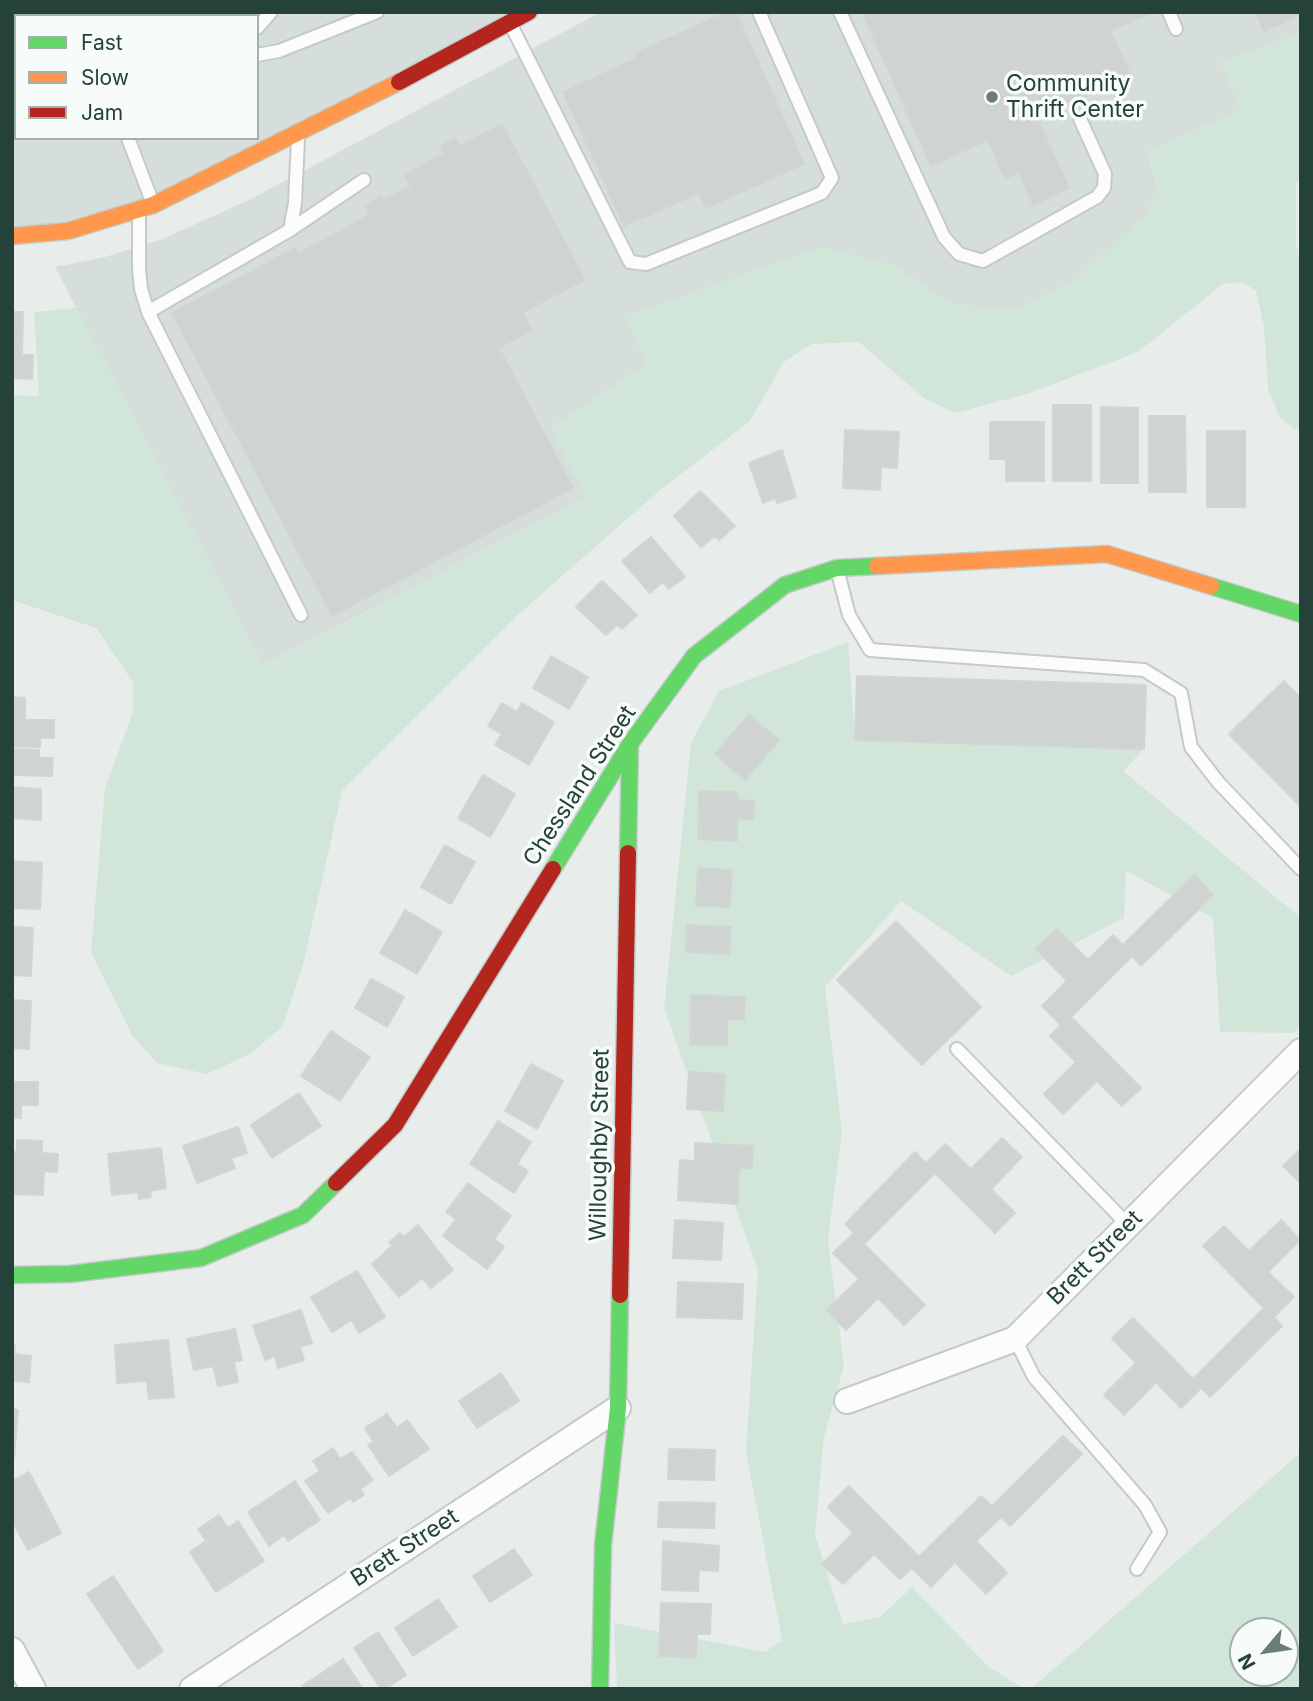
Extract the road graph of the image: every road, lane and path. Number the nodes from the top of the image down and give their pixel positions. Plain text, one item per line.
1 (271, 12) edge
2 (377, 12) edge
3 (530, 12) edge
4 (758, 12) edge
5 (841, 12) edge
6 (1169, 12) edge
7 (510, 23) junction
8 (259, 26) edge
9 (1176, 29) dead end
10 (259, 55) edge
11 (1080, 119) dead end
12 (298, 135) junction
13 (129, 140) edge
14 (364, 180) dead end
15 (146, 207) junction
16 (290, 230) junction
17 (12, 236) edge
18 (149, 312) junction
19 (837, 568) junction
20 (1301, 614) edge
21 (301, 615) dead end
22 (630, 744) junction
23 (1301, 869) edge
24 (957, 1049) dead end
25 (1301, 1051) edge
26 (1128, 1225) junction
27 (12, 1275) edge
28 (1015, 1339) junction
29 (847, 1401) dead end
30 (618, 1408) junction
31 (1137, 1569) dead end
32 (12, 1650) edge
33 (33, 1689) edge
34 (191, 1689) edge
35 (600, 1689) edge

1 - 8 lane
2 - 10 lane
3 - 7 street
4 - 7 lane
5 - 11 lane
6 - 9 lane
7 - 12 street
12 - 15 street
12 - 16 lane
13 - 15 lane
14 - 16 lane
15 - 17 street
15 - 18 lane
16 - 18 lane
18 - 21 lane
19 - 20 street, Chessland Street
19 - 22 street, Chessland Street
19 - 23 lane
22 - 27 street, Chessland Street
22 - 30 street, Willoughby Street
24 - 26 lane
25 - 26 street, Brett Street
26 - 28 street, Brett Street
28 - 29 street, Brett Street
28 - 31 lane
30 - 34 street, Brett Street
30 - 35 street, Willoughby Street
32 - 33 street

